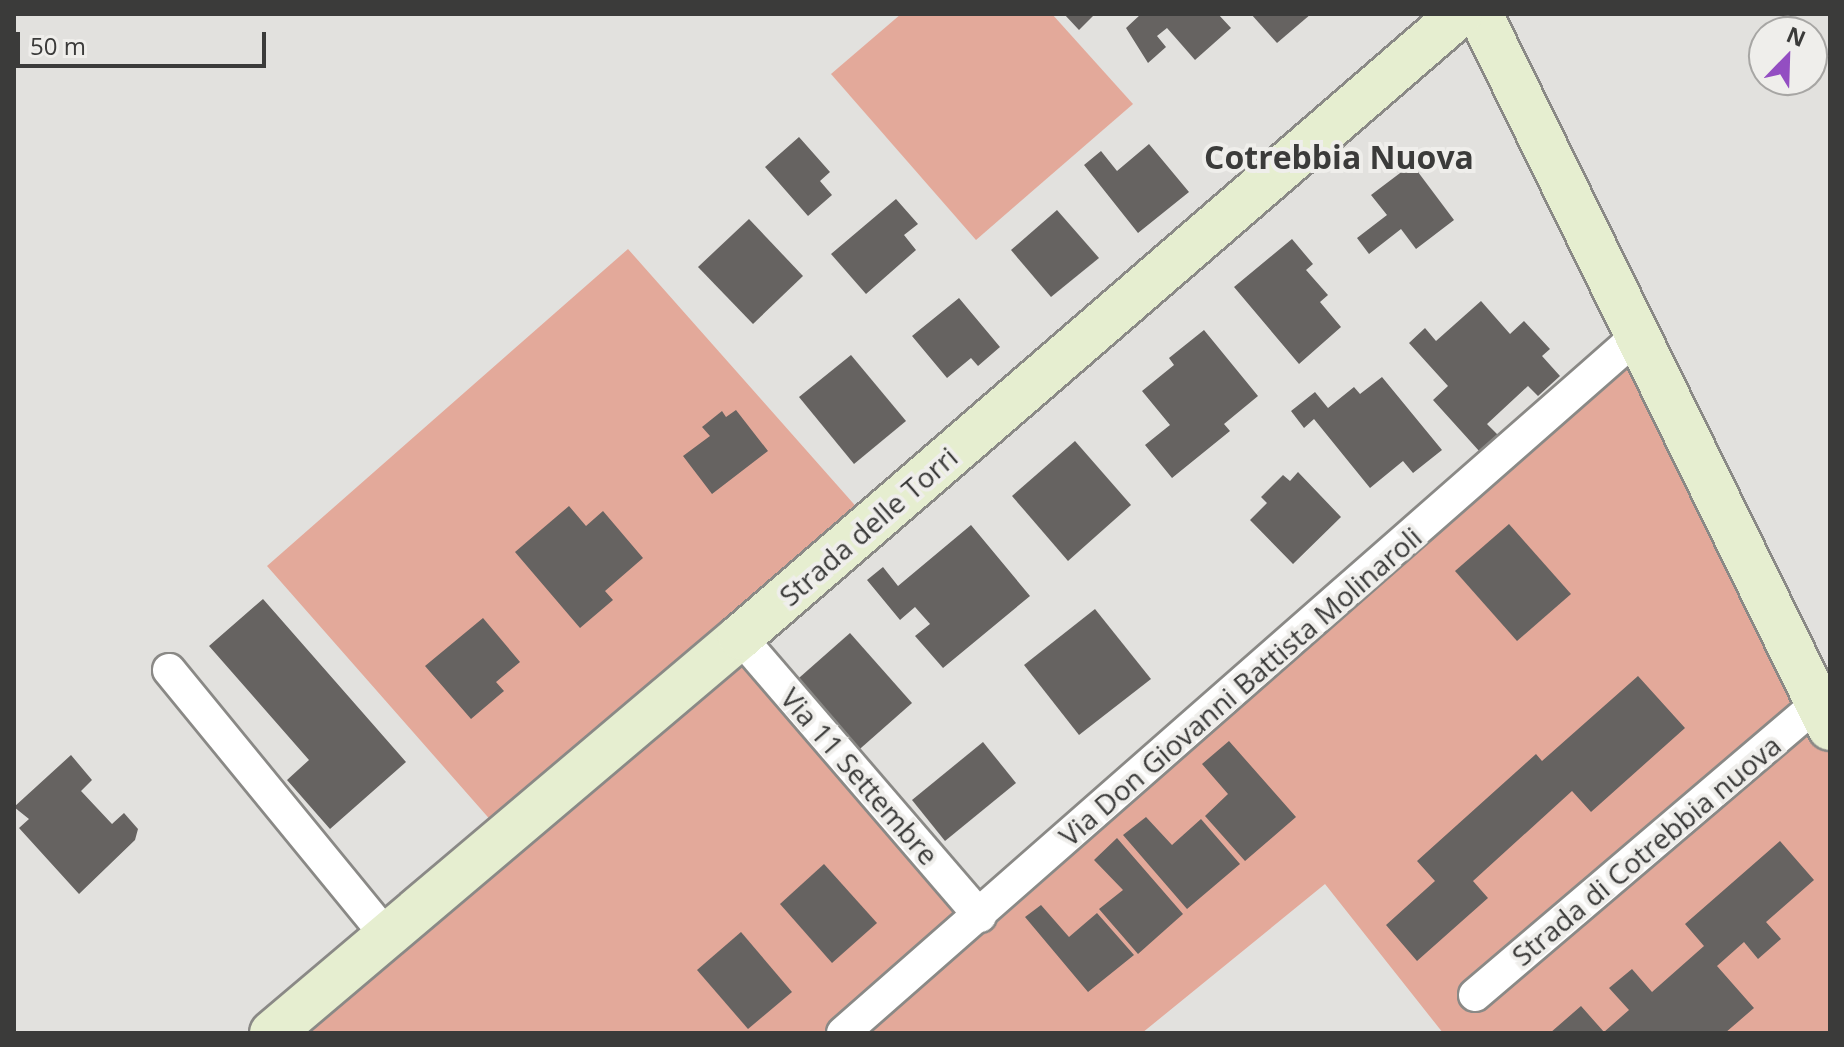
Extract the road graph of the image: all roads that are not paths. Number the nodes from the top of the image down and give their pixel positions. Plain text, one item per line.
1 (1460, 14) edge
2 (1480, 14) edge
3 (1636, 337) junction
4 (740, 637) junction
5 (169, 670) dead end
6 (1823, 717) edge
7 (980, 916) junction
8 (386, 935) junction
9 (1475, 995) dead end
10 (272, 1033) edge
11 (843, 1033) edge

1 - 4 street, Strada delle Torri
2 - 3 street
3 - 6 street
3 - 7 street, Via Don Giovanni Battista Molinaroli
4 - 7 street, Via 11 Settembre
4 - 8 street, Strada delle Torri
5 - 8 street
6 - 9 street, Strada di Cotrebbia nuova
7 - 11 street, Via Don Giovanni Battista Molinaroli
8 - 10 street, Strada delle Torri

